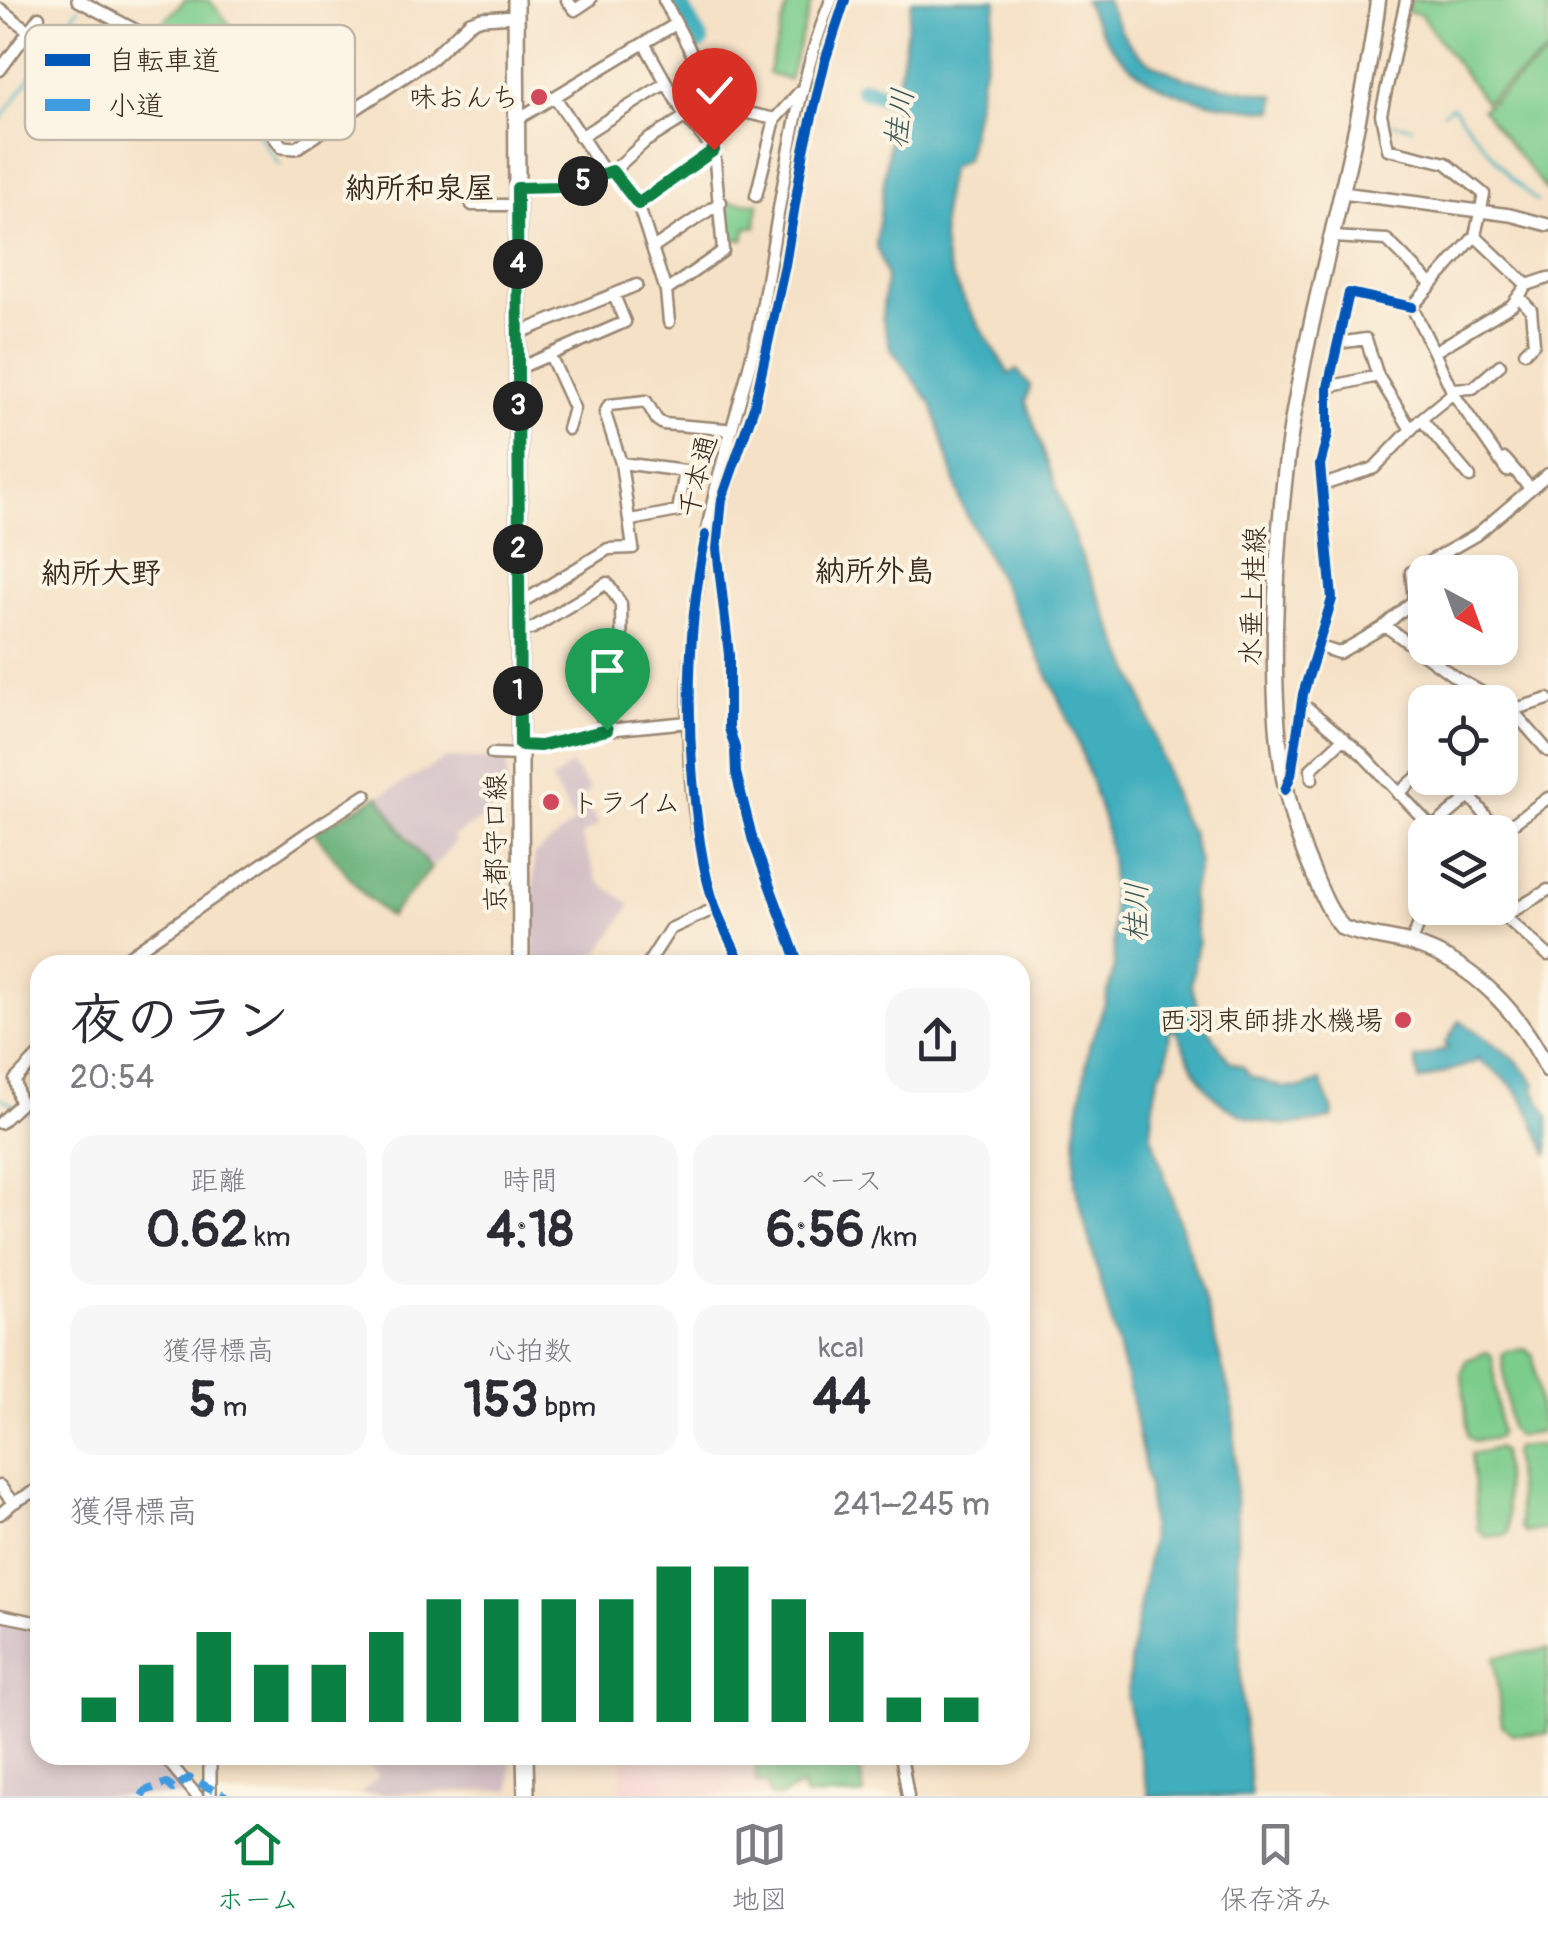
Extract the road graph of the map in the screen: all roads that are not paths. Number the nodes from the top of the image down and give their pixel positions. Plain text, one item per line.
1 (78, 0) edge
2 (567, 0) edge
3 (590, 0) edge
4 (664, 0) edge
5 (831, 0) edge
6 (1378, 0) edge
7 (1406, 0) edge
8 (516, 8) edge
9 (0, 10) edge
10 (39, 17) dead end
11 (676, 24) junction
12 (34, 25) edge
13 (126, 25) edge
14 (25, 29) edge
15 (25, 37) edge
16 (644, 43) junction
17 (0, 69) edge
18 (666, 83) junction
19 (804, 88) junction
20 (555, 96) junction
21 (355, 109) edge
22 (734, 110) dead end
23 (685, 116) junction
24 (775, 119) junction
25 (516, 120) junction
26 (580, 137) junction
27 (277, 140) edge
28 (308, 140) edge
29 (714, 150) junction
30 (609, 172) junction
31 (1342, 193) junction
32 (517, 196) junction
33 (756, 196) dead end
34 (721, 202) junction
35 (472, 204) dead end
36 (638, 204) junction
37 (1482, 212) junction
38 (1548, 225) edge
39 (1475, 236) junction
40 (1332, 238) junction
41 (652, 248) junction
42 (1548, 278) edge
43 (1431, 284) junction
44 (637, 285) dead end
45 (1527, 285) junction
46 (666, 291) junction
47 (614, 294) junction
48 (1520, 298) junction
49 (1412, 307) junction
50 (669, 322) dead end
51 (518, 333) junction
52 (1338, 343) junction
53 (1434, 352) junction
54 (1525, 352) dead end
55 (550, 355) junction
56 (1500, 365) dead end
57 (518, 370) junction
58 (1378, 376) junction
59 (1328, 387) junction
60 (1452, 391) junction
61 (1421, 419) junction
62 (1410, 428) junction
63 (568, 429) dead end
64 (1478, 430) junction
65 (730, 433) junction
66 (621, 462) junction
67 (1508, 470) dead end
68 (1548, 474) edge
69 (1470, 477) dead end
70 (1323, 485) junction
71 (1530, 488) junction
72 (631, 520) junction
73 (518, 604) junction
74 (1382, 628) junction
75 (518, 633) junction
76 (1320, 647) junction
77 (1469, 685) edge
78 (1548, 699) edge
79 (1301, 708) junction
80 (1518, 708) edge
81 (1518, 717) edge
82 (688, 722) junction
83 (607, 730) junction
84 (1344, 738) junction
85 (520, 750) junction
86 (1548, 751) edge
87 (492, 754) dead end
88 (1312, 780) dead end
89 (1408, 785) edge
90 (1286, 790) junction
91 (1398, 794) junction
92 (366, 795) dead end
93 (1548, 798) edge
94 (1419, 815) edge
95 (1450, 815) edge
96 (1486, 815) edge
97 (1518, 820) edge
98 (1548, 890) edge
99 (1518, 903) edge
100 (716, 908) junction
101 (1418, 925) edge
102 (1514, 925) edge
103 (1411, 944) junction
104 (1548, 954) edge
105 (130, 955) edge
106 (521, 955) edge
107 (653, 955) edge
108 (737, 955) edge
109 (30, 1064) edge
110 (1548, 1070) edge
111 (0, 1123) edge
112 (0, 1486) edge
113 (30, 1493) edge
114 (13, 1502) junction
115 (0, 1514) edge
116 (0, 1614) edge
117 (30, 1621) edge
118 (172, 1765) edge
119 (210, 1765) edge
120 (525, 1765) edge
121 (903, 1765) edge
122 (197, 1796) edge
123 (210, 1796) edge
124 (526, 1796) edge
125 (908, 1796) edge

1 - 13 street
2 - 3 street
4 - 11 street
5 - 19 street, 千本通
6 - 31 main road, 水垂上桂線
7 - 37 street
8 - 21 street
8 - 25 main road, 京都守口線
9 - 14 street
10 - 12 street
11 - 16 street
11 - 23 street
15 - 17 street
16 - 18 street
16 - 20 street
18 - 23 street
18 - 26 street
19 - 24 street
19 - 65 street, 千本通
20 - 25 street
20 - 26 street
22 - 24 street
23 - 29 street
23 - 30 street
24 - 33 street
25 - 32 main road, 京都守口線
26 - 30 street
27 - 28 street
29 - 34 street
29 - 36 street
30 - 32 street
30 - 36 street
31 - 37 street
31 - 40 main road, 水垂上桂線
32 - 35 street
32 - 51 main road, 京都守口線
34 - 41 street
34 - 46 street
36 - 41 street
37 - 38 street
37 - 39 street
39 - 43 street
39 - 45 street
40 - 43 street
40 - 90 main road, 水垂上桂線
41 - 46 street
42 - 45 street
43 - 49 street
44 - 47 street
45 - 48 street
46 - 50 street
47 - 51 street
47 - 55 street
48 - 53 street
48 - 54 street
49 - 52 street
49 - 53 street
51 - 57 main road, 京都守口線
52 - 58 street
52 - 59 street
53 - 60 street
55 - 57 street
55 - 63 street
56 - 60 street
57 - 73 main road, 京都守口線
58 - 59 street
58 - 62 street
59 - 70 street
60 - 61 street
60 - 64 street
61 - 62 street
61 - 69 street
62 - 70 street
64 - 67 street
64 - 71 street
65 - 66 street
65 - 82 street, 千本通
66 - 72 street
66 - 72 street
68 - 71 street
70 - 76 street
71 - 74 street
72 - 73 street
73 - 75 main road, 京都守口線
74 - 76 street
74 - 77 street
75 - 83 street
75 - 85 main road, 京都守口線
76 - 79 street
78 - 80 street
79 - 84 street
79 - 90 street
81 - 86 street
82 - 83 street
82 - 100 street, 千本通
83 - 85 street
84 - 88 street
84 - 91 street
85 - 87 street
85 - 106 main road, 京都守口線
89 - 91 street
90 - 103 main road, 水垂上桂線
91 - 94 street
92 - 105 street
93 - 97 street
95 - 96 street
98 - 99 street
100 - 107 street
100 - 108 street, 千本通
101 - 103 street
102 - 104 street
103 - 110 main road, 水垂上桂線
109 - 111 street
112 - 114 street
113 - 114 street
114 - 115 street
116 - 117 street
118 - 122 street
119 - 123 street
120 - 124 main road
121 - 125 street

